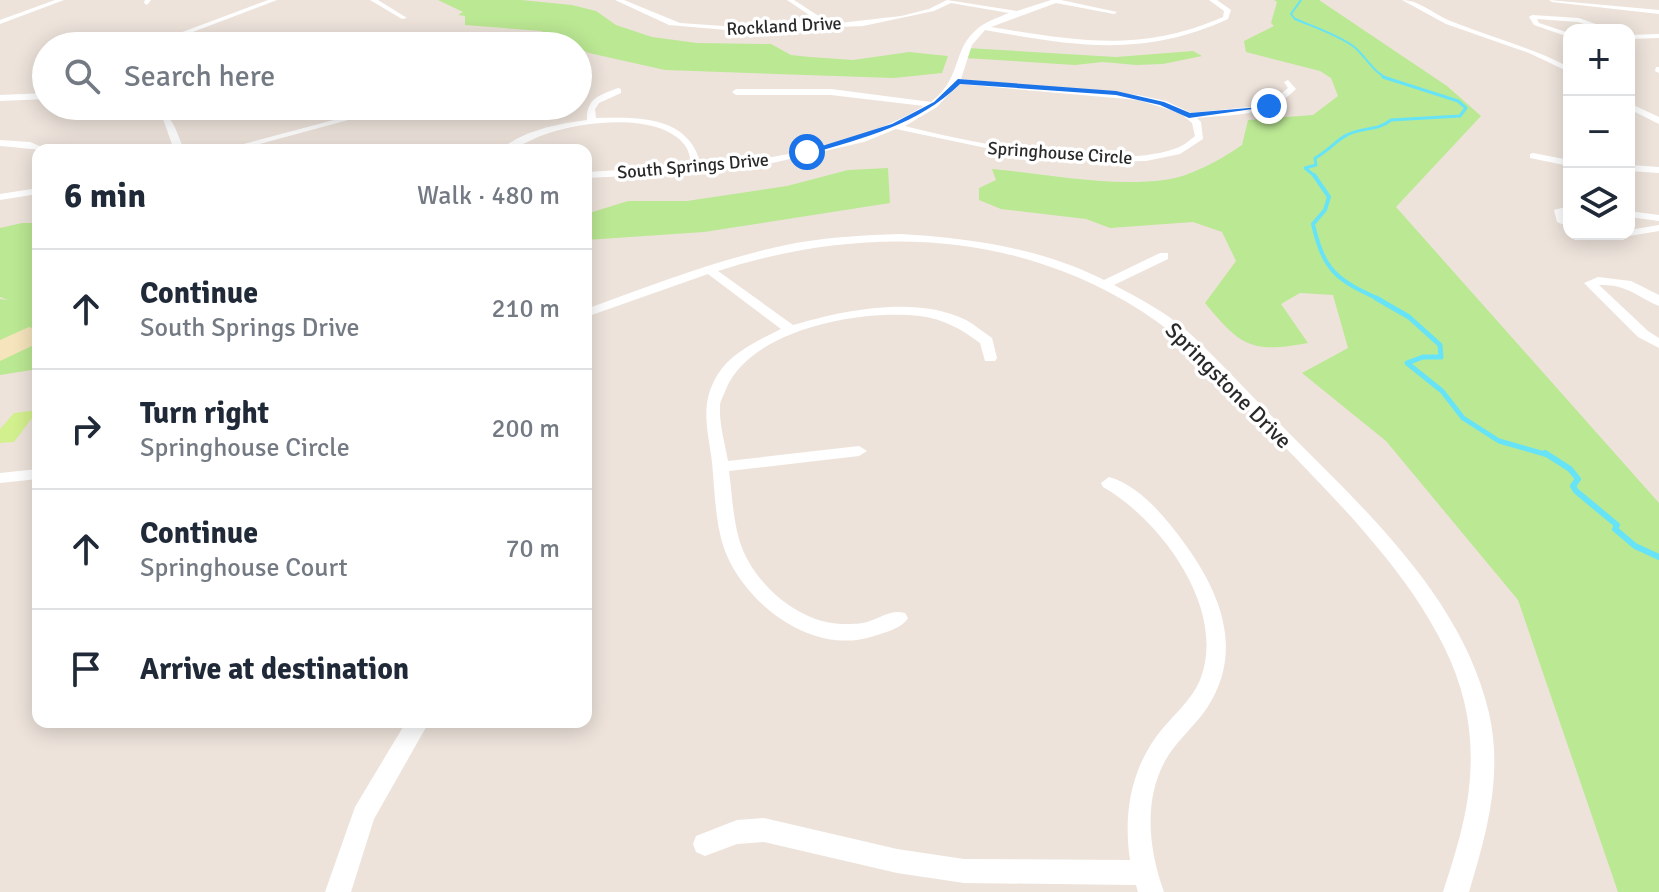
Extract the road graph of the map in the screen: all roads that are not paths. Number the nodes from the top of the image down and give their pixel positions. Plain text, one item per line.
1 (61, 0) edge
2 (274, 0) edge
3 (373, 0) edge
4 (618, 0) edge
5 (790, 0) edge
6 (1057, 0) edge
7 (1212, 0) edge
8 (1405, 0) edge
9 (1552, 0) edge
10 (952, 1) edge
11 (1114, 12) dead end
12 (1659, 12) edge
13 (1020, 14) junction
14 (404, 18) dead end
15 (0, 22) edge
16 (828, 24) junction
17 (1591, 24) edge
18 (984, 28) junction
19 (187, 32) edge
20 (1563, 33) edge
21 (1659, 36) edge
22 (1635, 37) edge
23 (1563, 67) edge
24 (958, 81) junction
25 (1288, 82) dead end
26 (618, 91) dead end
27 (736, 92) dead end
28 (32, 95) edge
29 (29, 97) junction
30 (32, 97) edge
31 (0, 98) edge
32 (934, 105) junction
33 (592, 107) edge
34 (1635, 109) edge
35 (1189, 116) junction
36 (168, 120) edge
37 (342, 120) edge
38 (1659, 121) edge
39 (592, 122) joint
40 (895, 126) junction
41 (0, 143) edge
42 (177, 144) edge
43 (249, 144) edge
44 (516, 144) edge
45 (32, 146) edge
46 (1533, 156) dead end
47 (1563, 162) edge
48 (697, 168) junction
49 (1635, 168) edge
50 (1659, 170) edge
51 (592, 175) edge
52 (32, 192) edge
53 (0, 197) edge
54 (1635, 215) edge
55 (1659, 218) edge
56 (1659, 228) edge
57 (1635, 232) edge
58 (1164, 256) dead end
59 (711, 271) junction
60 (1106, 284) junction
61 (1659, 302) edge
62 (592, 311) edge
63 (793, 331) junction
64 (1659, 344) edge
65 (990, 358) dead end
66 (859, 451) dead end
67 (721, 467) junction
68 (32, 475) edge
69 (0, 478) edge
70 (1109, 483) dead end
71 (898, 618) dead end
72 (414, 728) edge
73 (705, 844) dead end
74 (1147, 883) edge
75 (338, 892) edge
76 (1456, 892) edge

1 - 15 street
2 - 19 street
3 - 14 street
4 - 16 street, Rockland Drive
5 - 16 street
6 - 11 street
6 - 13 street
7 - 18 street
8 - 23 street
9 - 12 street
10 - 13 street
10 - 16 street, Rockland Drive
13 - 18 street
17 - 20 street
18 - 24 street, South Springs Drive
21 - 22 street
24 - 32 street, South Springs Drive
24 - 35 street
25 - 35 street
26 - 33 street
27 - 32 street
28 - 29 street
29 - 30 street
29 - 31 street
32 - 40 street, South Springs Drive
34 - 38 street
35 - 40 street, Springhouse Circle
36 - 42 street
37 - 43 street
39 - 44 street
39 - 48 street
40 - 48 street, South Springs Drive
41 - 45 street
46 - 47 street
48 - 51 street, South Springs Drive
49 - 50 street
52 - 53 street
54 - 55 street
56 - 57 street
58 - 60 street
59 - 60 street, Springstone Drive
59 - 62 street, Springstone Drive
59 - 63 street
60 - 76 street, Springstone Drive
61 - 64 street
63 - 65 street
63 - 67 street
66 - 67 street
67 - 71 street
68 - 69 street
70 - 74 street
72 - 75 street
73 - 74 street

